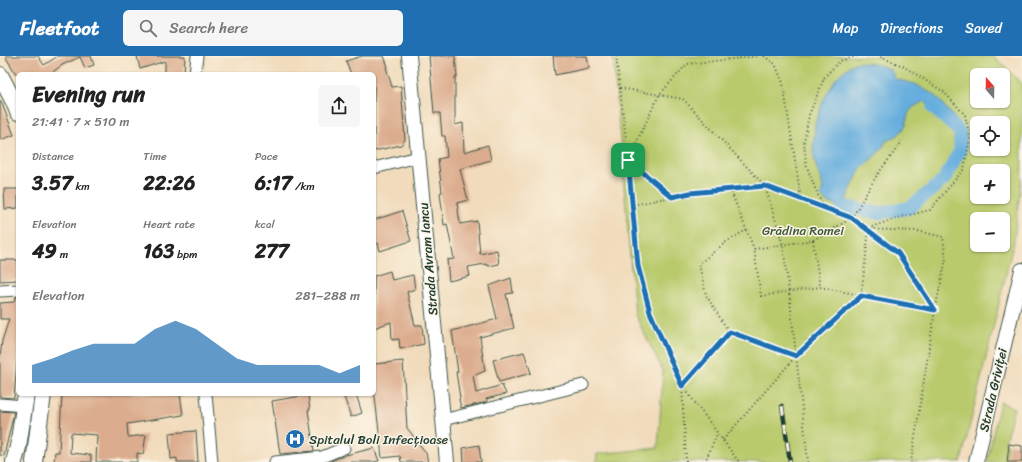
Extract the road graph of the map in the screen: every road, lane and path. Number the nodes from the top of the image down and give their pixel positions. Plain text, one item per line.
1 (196, 56) edge
2 (410, 56) edge
3 (616, 56) edge
4 (759, 56) edge
5 (764, 56) edge
6 (857, 56) edge
7 (878, 56) edge
8 (195, 72) edge
9 (0, 75) edge
10 (620, 88) junction
11 (659, 95) junction
12 (16, 107) edge
13 (900, 141) dead end
14 (418, 157) junction
15 (628, 160) junction
16 (376, 168) edge
17 (765, 186) junction
18 (730, 189) junction
19 (672, 197) junction
20 (801, 199) junction
21 (633, 205) junction
22 (823, 207) junction
23 (852, 218) junction
24 (746, 230) junction
25 (868, 230) junction
26 (813, 240) junction
27 (783, 245) junction
28 (754, 249) junction
29 (1022, 270) edge
30 (820, 288) junction
31 (16, 290) edge
32 (0, 291) edge
33 (789, 292) junction
34 (861, 296) junction
35 (935, 310) junction
36 (730, 332) junction
37 (796, 356) junction
38 (583, 385) dead end
39 (682, 386) junction
40 (43, 396) edge
41 (206, 396) edge
42 (25, 400) edge
43 (0, 404) edge
44 (443, 420) junction
45 (718, 433) junction
46 (723, 440) junction
47 (344, 448) dead end
48 (14, 462) edge
49 (34, 462) edge
50 (212, 462) edge
51 (275, 462) edge
52 (446, 462) edge
53 (686, 462) edge
54 (705, 462) edge
55 (739, 462) edge
56 (808, 462) edge
57 (911, 462) edge
58 (976, 462) edge

1 - 8 street
2 - 14 street, Strada Avram Iancu
3 - 10 path
4 - 11 path
5 - 20 path
6 - 22 path
7 - 25 path
9 - 12 main road
10 - 11 path
10 - 15 path
11 - 15 path
11 - 17 path
13 - 23 path
14 - 16 street
14 - 44 street, Strada Avram Iancu
15 - 19 path
15 - 21 path
17 - 18 path
17 - 20 path
17 - 27 path
18 - 19 path
18 - 24 path
19 - 21 path
20 - 22 path
21 - 39 path
22 - 23 path
23 - 25 path
23 - 26 path
24 - 28 path
24 - 36 path
25 - 34 path
25 - 35 path
25 - 35 path
26 - 27 path
26 - 30 path
27 - 28 path
27 - 33 path
28 - 33 path
29 - 58 street, Strada Griviței
30 - 33 path
30 - 34 path
31 - 32 street
33 - 37 path
34 - 35 path
34 - 37 path
35 - 57 path
36 - 37 path
36 - 39 path
37 - 46 path
37 - 56 path
38 - 44 street
39 - 45 path
39 - 53 path
40 - 49 main road
41 - 50 street
42 - 43 street
42 - 48 main road
44 - 52 street, Strada Avram Iancu
45 - 46 path
45 - 54 path
46 - 55 path
47 - 51 street

